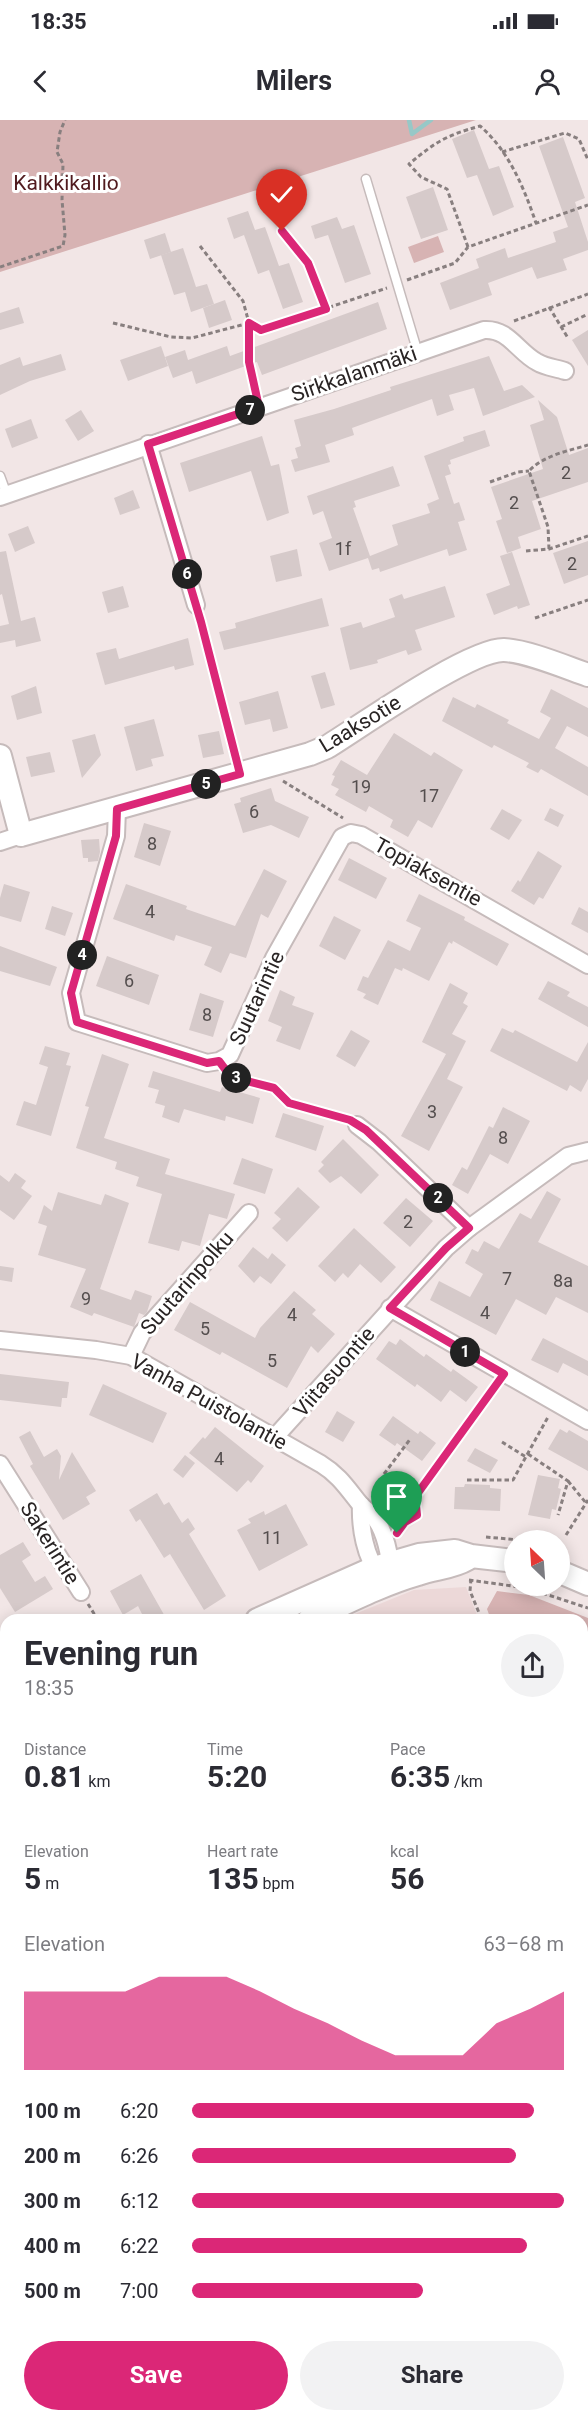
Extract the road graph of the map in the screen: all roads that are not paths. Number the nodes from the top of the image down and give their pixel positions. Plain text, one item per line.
1 (366, 179) dead end
2 (418, 352) junction
3 (565, 371) dead end
4 (148, 444) junction
5 (0, 476) edge
6 (4, 496) edge
7 (196, 605) road end
8 (588, 675) edge
9 (0, 756) edge
10 (117, 809) junction
11 (351, 833) joint
12 (11, 839) edge
13 (588, 965) edge
14 (357, 1125) road end
15 (588, 1151) edge
16 (249, 1213) dead end
17 (469, 1228) junction
18 (390, 1308) junction
19 (0, 1340) edge
20 (131, 1356) junction
21 (588, 1422) edge
22 (275, 1437) junction
23 (0, 1464) edge
24 (504, 1560) edge
25 (385, 1571) junction
26 (570, 1576) edge
27 (588, 1584) edge
28 (81, 1592) dead end
29 (273, 1614) edge
30 (318, 1614) edge

1 - 2 lane
2 - 3 street, Sirkkalanmäki
2 - 4 street, Sirkkalanmäki
4 - 6 street, Sirkkalanmäki
4 - 7 street
5 - 6 lane
8 - 10 street, Laaksotie
9 - 12 street
10 - 11 street, Suutarintie
10 - 12 street, Laaksotie
11 - 13 street, Topiaksentie
14 - 17 street
15 - 17 street, Viitasuontie
16 - 20 street, Suutarinpolku
17 - 18 street, Viitasuontie
18 - 21 street
18 - 22 street, Viitasuontie
19 - 20 street, Vanha Puistolantie
20 - 22 street, Vanha Puistolantie
22 - 25 street, Vanha Puistolantie
23 - 28 street, Sakerintie
24 - 25 street
25 - 29 street
25 - 30 street
26 - 27 street

